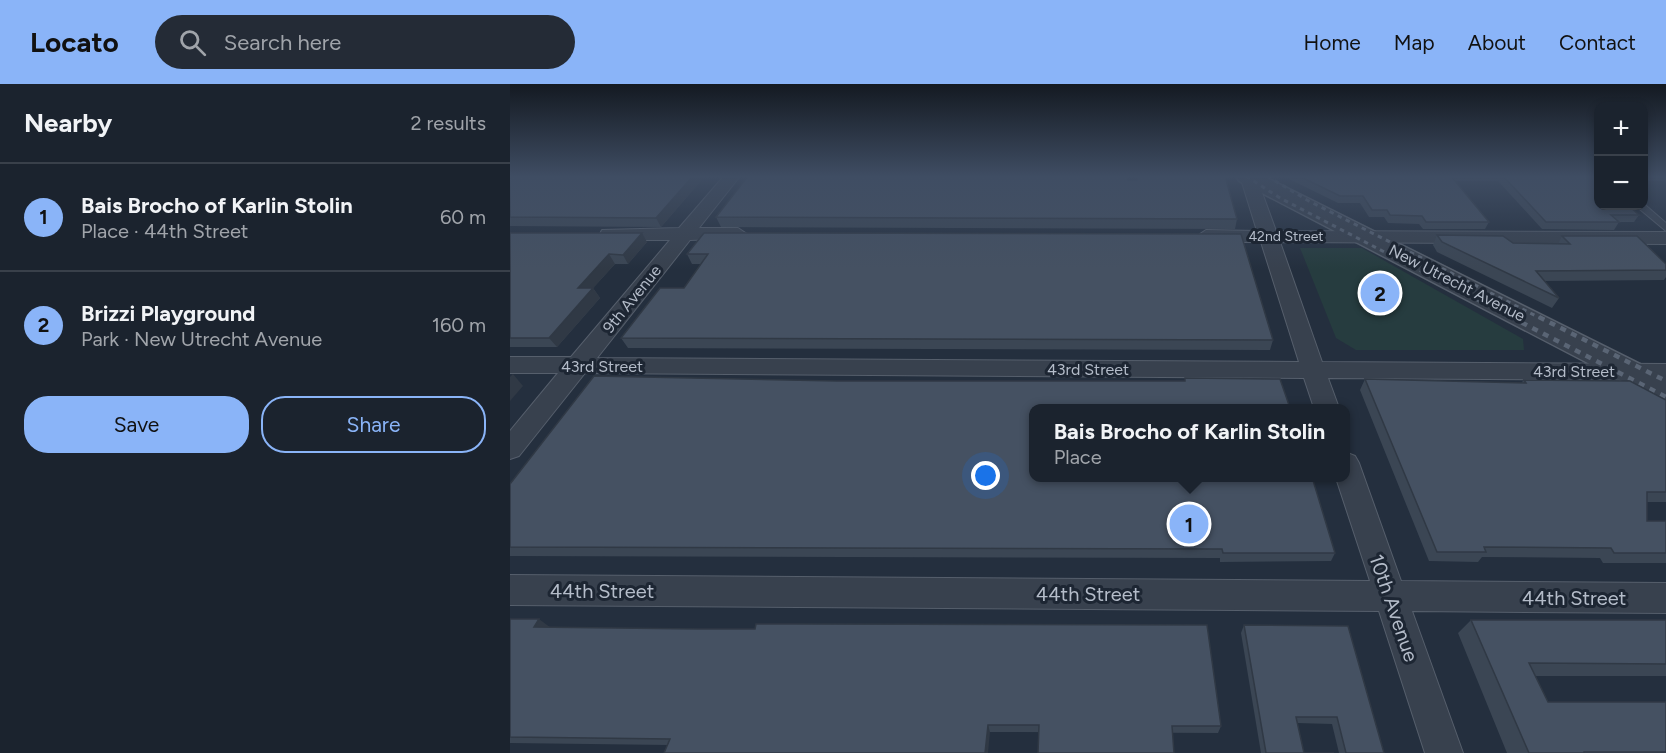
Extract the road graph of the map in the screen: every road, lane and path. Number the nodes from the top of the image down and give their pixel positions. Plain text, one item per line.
1 (707, 207) edge
2 (1257, 207) edge
3 (1309, 207) edge
4 (1646, 210) edge
5 (1666, 228) edge
6 (590, 234) edge
7 (685, 234) junction
8 (753, 234) edge
9 (1189, 236) edge
10 (1266, 236) junction
11 (1367, 237) junction
12 (1666, 238) edge
13 (510, 365) edge
14 (578, 366) junction
15 (1313, 370) junction
16 (1630, 372) junction
17 (1666, 372) edge
18 (1666, 390) edge
19 (1325, 404) edge
20 (510, 449) edge
21 (1350, 478) edge
22 (510, 590) edge
23 (1390, 597) junction
24 (1666, 598) edge
25 (1444, 753) edge

1 - 7 street, 9th Avenue
2 - 10 street
3 - 11 street, New Utrecht Avenue
4 - 5 lane
6 - 7 street
7 - 8 street
7 - 14 street, 9th Avenue
9 - 10 street, 42nd Street
10 - 11 street, 42nd Street
10 - 15 street
11 - 12 street, 42nd Street
11 - 16 street, New Utrecht Avenue
13 - 14 street, 43rd Street
14 - 15 street, 43rd Street
14 - 20 street, 9th Avenue
15 - 16 street, 43rd Street
15 - 19 street
16 - 17 street, 43rd Street
16 - 18 street, New Utrecht Avenue
21 - 23 street, 10th Avenue
22 - 23 street, 44th Street
23 - 24 street, 44th Street
23 - 25 street, 10th Avenue

